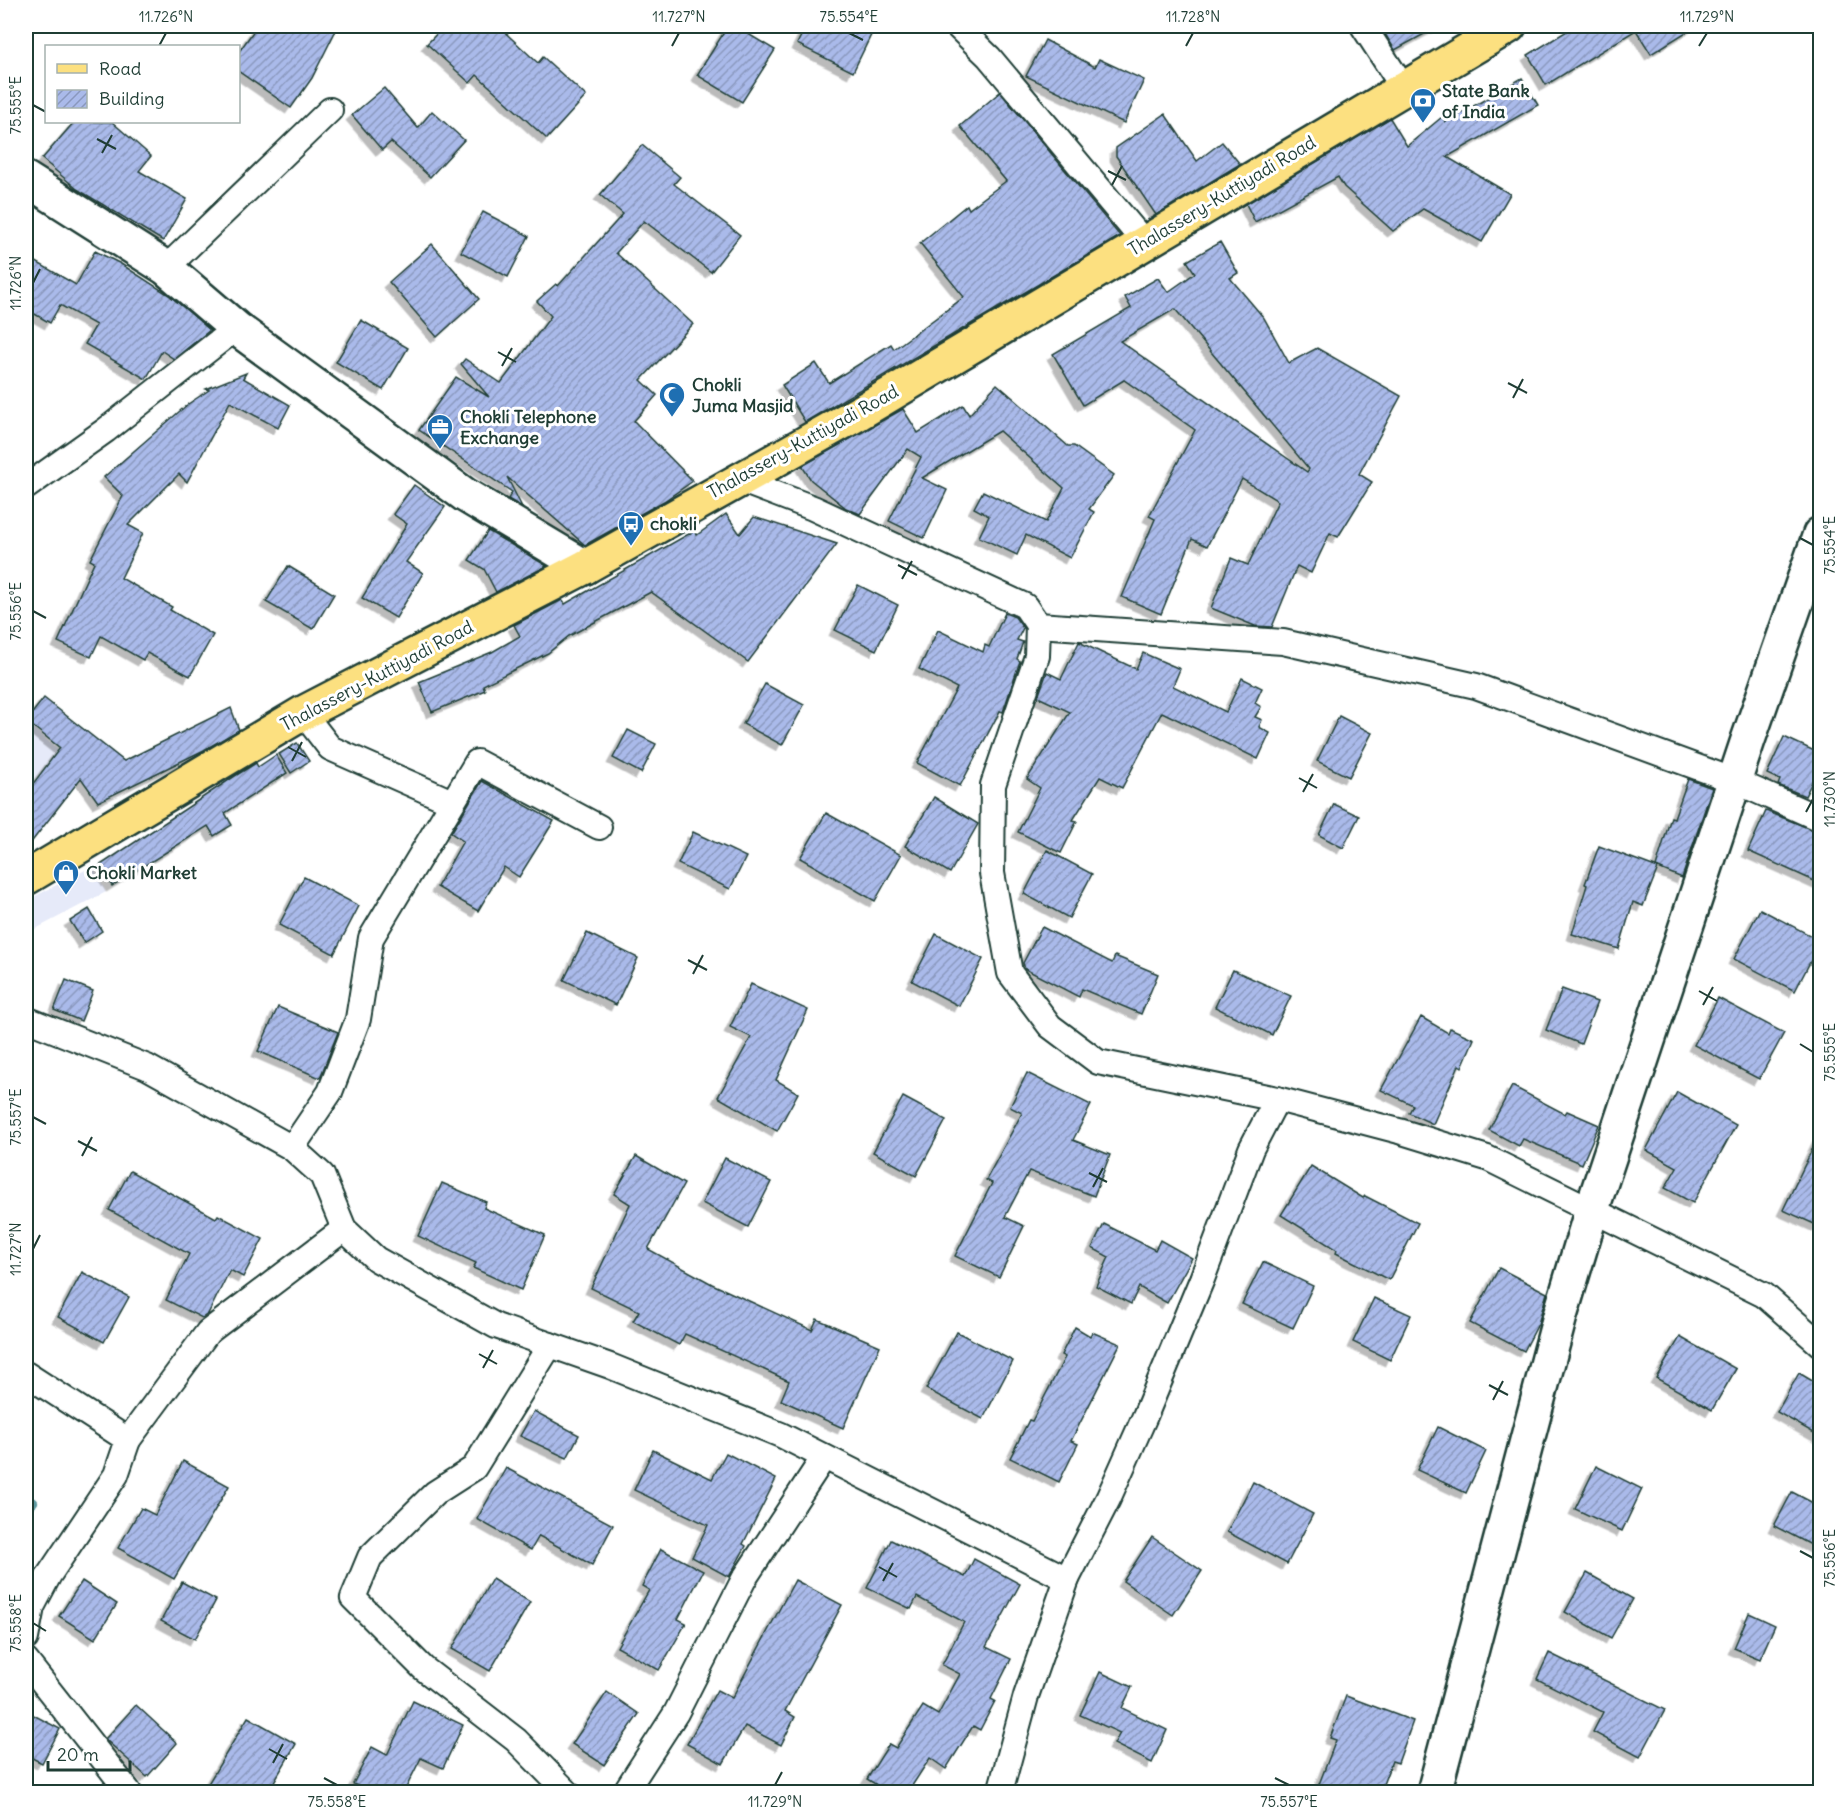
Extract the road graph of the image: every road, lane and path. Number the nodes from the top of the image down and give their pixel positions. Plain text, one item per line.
1 (957, 26) edge
2 (1363, 26) edge
3 (1509, 26) edge
4 (1404, 89) junction
5 (330, 110) dead end
6 (26, 179) edge
7 (1144, 242) junction
8 (166, 268) junction
9 (236, 328) junction
10 (737, 479) junction
11 (26, 487) edge
12 (1821, 534) edge
13 (585, 567) junction
14 (1038, 625) junction
15 (303, 713) junction
16 (1735, 781) junction
17 (452, 802) junction
18 (1821, 819) edge
19 (599, 827) dead end
20 (26, 878) edge
21 (26, 1019) edge
22 (1277, 1099) junction
23 (292, 1148) junction
24 (1592, 1209) junction
25 (344, 1229) junction
26 (1821, 1344) edge
27 (550, 1345) junction
28 (26, 1374) edge
29 (129, 1440) junction
30 (824, 1457) junction
31 (1067, 1579) junction
32 (26, 1638) edge
33 (26, 1661) edge
34 (129, 1792) edge
35 (567, 1792) edge
36 (625, 1792) edge
37 (1000, 1792) edge
38 (1434, 1792) edge

1 - 7 street
2 - 4 street
3 - 4 main road, Thalassery-Kuttiyadi Road
4 - 7 main road, Thalassery-Kuttiyadi Road
5 - 8 street
6 - 8 main road
7 - 10 main road, Thalassery-Kuttiyadi Road
8 - 9 main road
9 - 11 street
9 - 13 main road
10 - 13 main road, Thalassery-Kuttiyadi Road
10 - 14 street
12 - 16 main road
13 - 15 main road, Thalassery-Kuttiyadi Road
14 - 16 street
14 - 22 street
15 - 17 street
15 - 20 main road, Thalassery-Kuttiyadi Road
16 - 18 street
16 - 24 main road
17 - 19 street
17 - 23 street
21 - 23 street
22 - 24 street
22 - 31 street
23 - 25 street
24 - 26 street
24 - 38 main road
25 - 27 street
25 - 29 street
27 - 30 street
27 - 35 street
28 - 29 street
29 - 32 street
30 - 31 street
30 - 36 street
31 - 37 street
33 - 34 street

